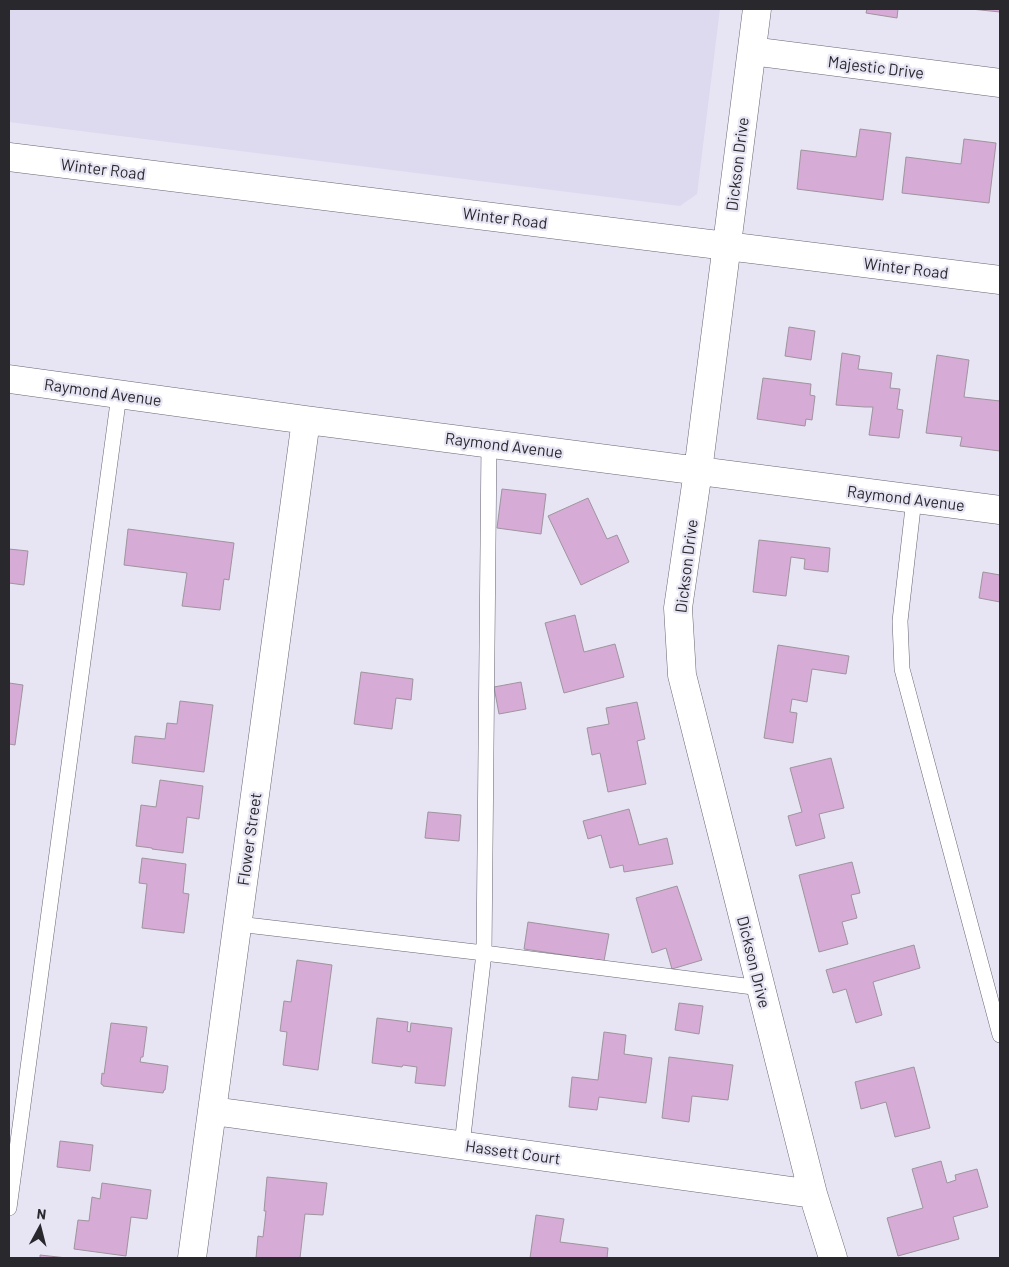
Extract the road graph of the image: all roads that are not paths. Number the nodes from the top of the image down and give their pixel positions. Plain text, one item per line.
1 (757, 9) edge
2 (752, 51) junction
3 (1000, 83) edge
4 (9, 157) edge
5 (726, 246) junction
6 (1000, 280) edge
7 (9, 380) edge
8 (119, 395) junction
9 (306, 420) junction
10 (489, 443) junction
11 (698, 471) junction
12 (914, 499) junction
13 (1000, 510) edge
14 (238, 924) junction
15 (484, 953) junction
16 (761, 988) junction
17 (1000, 1035) edge
18 (213, 1111) junction
19 (462, 1146) junction
20 (813, 1194) junction
21 (9, 1208) edge
22 (192, 1258) edge
23 (833, 1258) edge

1 - 2 street, Dickson Drive
2 - 3 street, Majestic Drive
2 - 5 street, Dickson Drive
4 - 5 street, Winter Road
5 - 6 street, Winter Road
5 - 11 street, Dickson Drive
7 - 8 street, Raymond Avenue
8 - 9 street, Raymond Avenue
8 - 21 lane
9 - 10 street, Raymond Avenue
9 - 14 street, Flower Street
10 - 11 street, Raymond Avenue
10 - 15 lane
11 - 12 street, Raymond Avenue
11 - 16 street, Dickson Drive
12 - 13 street, Raymond Avenue
12 - 17 lane
14 - 15 lane
14 - 18 street, Flower Street
15 - 16 lane
15 - 19 lane
16 - 20 street, Dickson Drive
18 - 19 street, Hassett Court
18 - 22 street, Flower Street
19 - 20 street, Hassett Court
20 - 23 street, Dickson Drive

